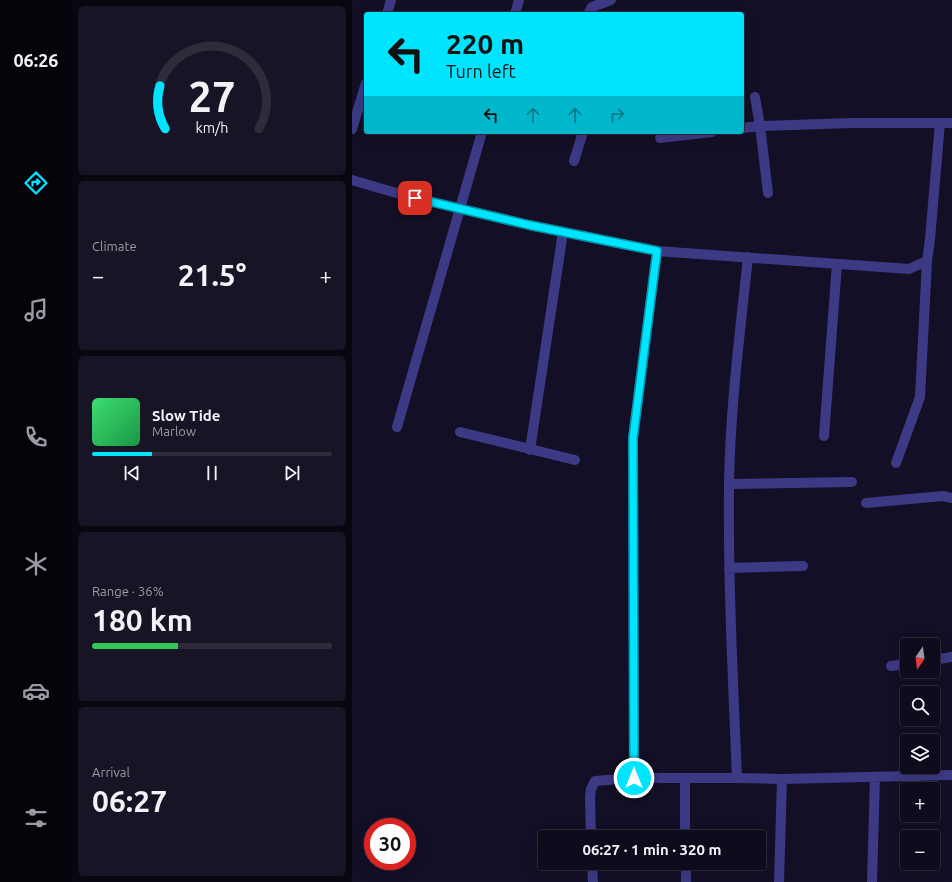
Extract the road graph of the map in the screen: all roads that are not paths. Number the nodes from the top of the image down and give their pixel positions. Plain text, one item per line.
1 (391, 0) edge
2 (519, 0) edge
3 (611, 0) edge
4 (388, 12) edge
5 (516, 12) edge
6 (589, 12) edge
7 (364, 86) edge
8 (755, 97) dead end
9 (356, 99) edge
10 (940, 123) junction
11 (952, 123) edge
12 (760, 126) junction
13 (744, 128) edge
14 (352, 129) edge
15 (481, 134) edge
16 (582, 134) edge
17 (695, 134) edge
18 (660, 138) dead end
19 (574, 162) dead end
20 (352, 180) edge
21 (768, 193) dead end
22 (460, 209) junction
23 (563, 232) junction
24 (657, 251) junction
25 (748, 257) junction
26 (927, 261) junction
27 (837, 264) junction
28 (397, 427) dead end
29 (460, 432) dead end
30 (824, 436) dead end
31 (530, 450) junction
32 (576, 460) dead end
33 (896, 463) dead end
34 (852, 482) dead end
35 (729, 484) junction
36 (952, 498) edge
37 (866, 503) dead end
38 (804, 566) dead end
39 (729, 568) junction
40 (952, 657) edge
41 (940, 659) edge
42 (900, 665) edge
43 (891, 666) dead end
44 (952, 775) edge
45 (875, 777) junction
46 (634, 778) junction
47 (737, 778) junction
48 (685, 779) junction
49 (782, 779) junction
50 (591, 830) edge
51 (685, 830) edge
52 (592, 870) edge
53 (686, 870) edge
54 (593, 882) edge
55 (686, 882) edge
56 (779, 882) edge
57 (872, 882) edge

1 - 4 street
2 - 5 street
3 - 6 street
7 - 9 street
8 - 12 street
9 - 14 street
10 - 11 street
10 - 12 street
10 - 26 street
12 - 13 street
12 - 21 street
15 - 22 street
16 - 19 street
17 - 18 street
20 - 22 street
22 - 23 street
22 - 28 street
23 - 24 street
23 - 31 street
24 - 25 street
24 - 46 street
25 - 27 street
25 - 35 street
26 - 27 street
26 - 33 street
27 - 30 street
29 - 31 street
31 - 32 street
34 - 35 street
35 - 39 street
36 - 37 street
38 - 39 street
39 - 47 street
40 - 41 street
42 - 43 street
44 - 45 street
45 - 49 street
45 - 57 street
46 - 48 street
46 - 50 street
47 - 48 street
47 - 49 street
48 - 51 street
49 - 56 street
52 - 54 street
53 - 55 street

